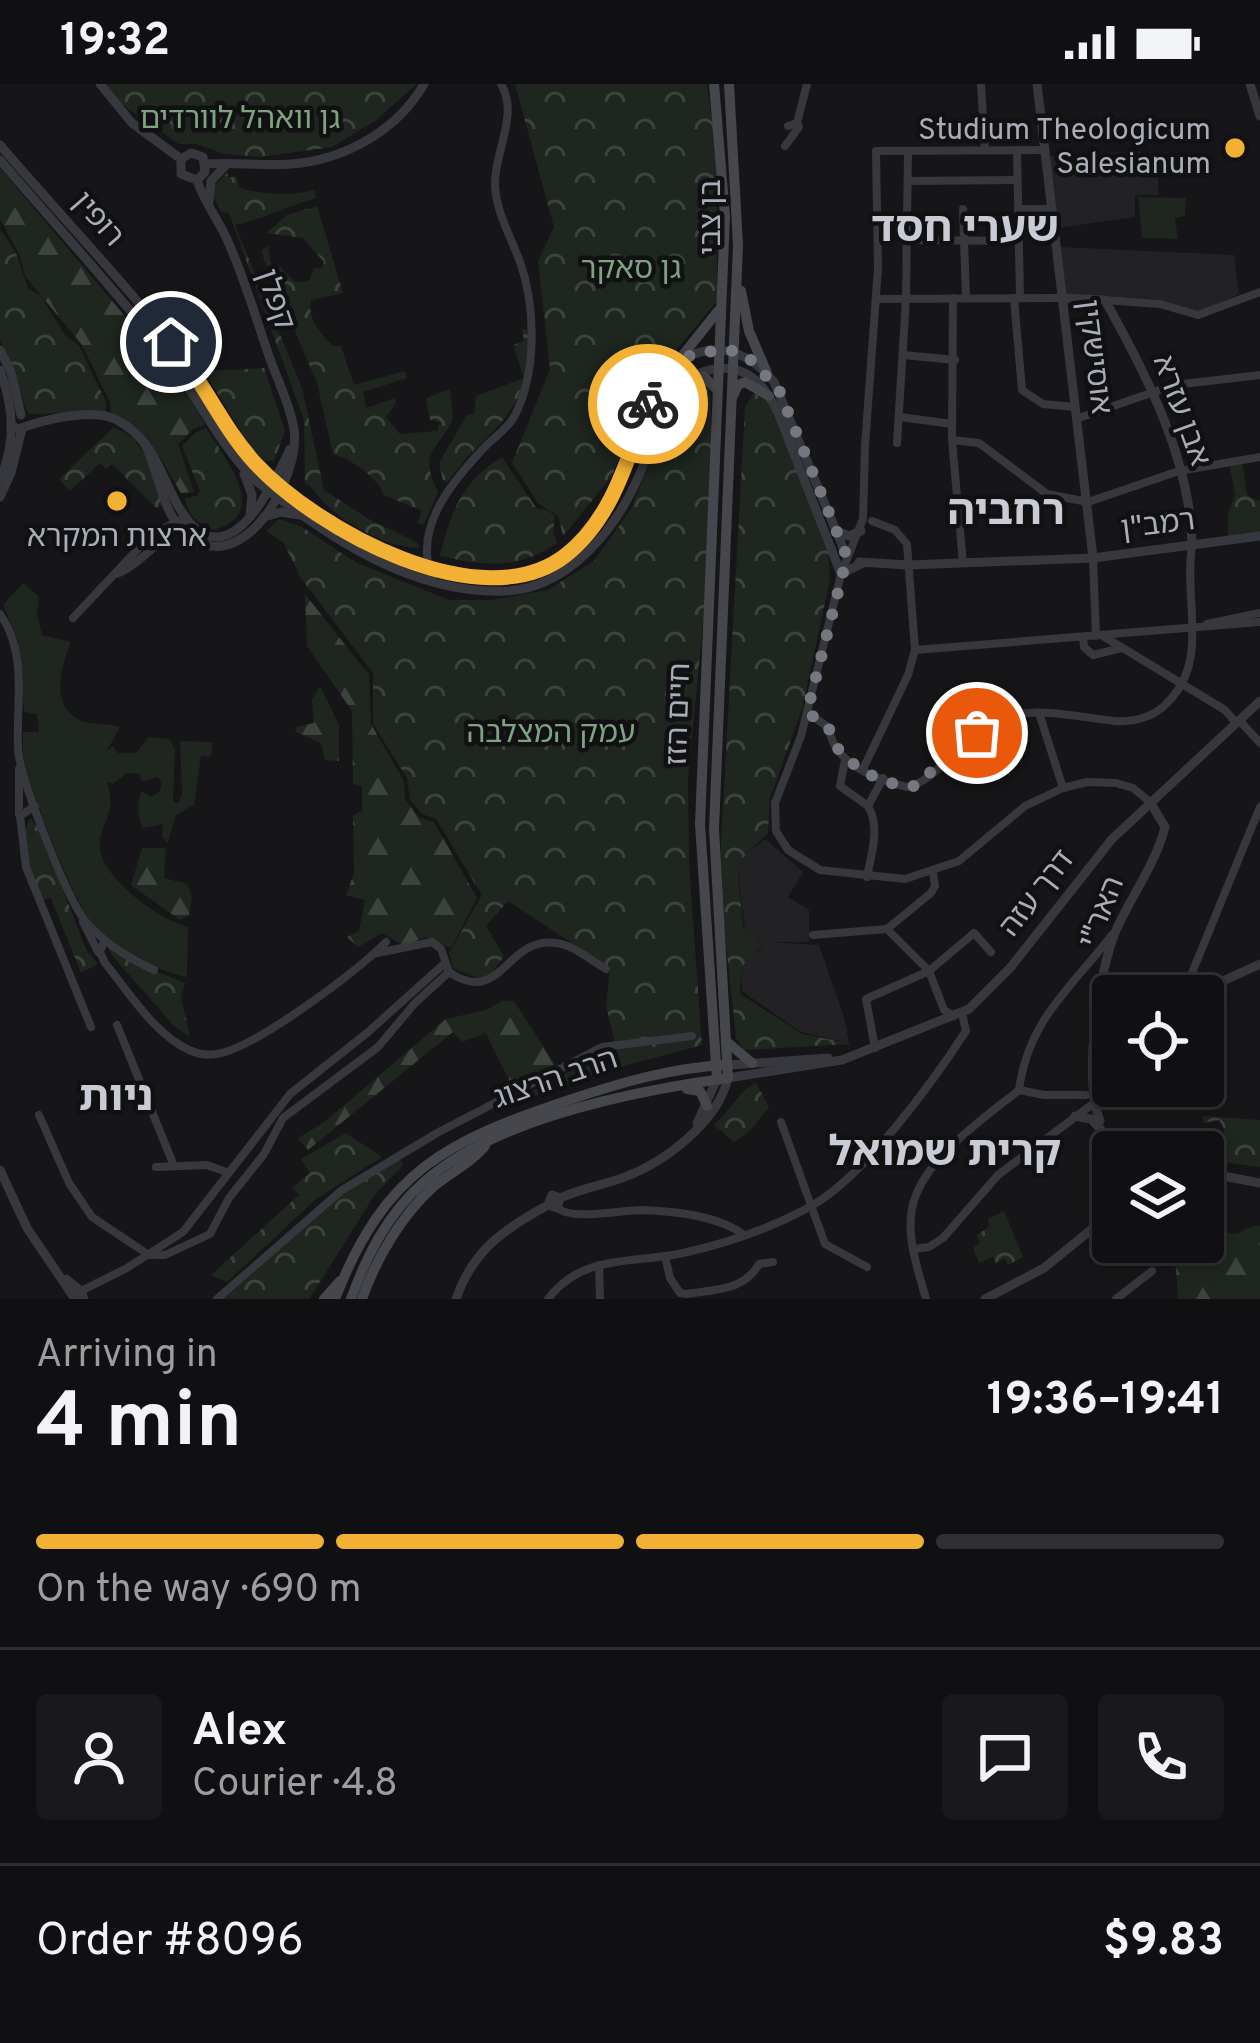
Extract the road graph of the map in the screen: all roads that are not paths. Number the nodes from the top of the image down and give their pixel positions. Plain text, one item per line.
1 (100, 84) edge
2 (424, 84) edge
3 (501, 84) edge
4 (714, 84) edge
5 (729, 84) edge
6 (807, 84) edge
7 (981, 84) edge
8 (1036, 84) edge
9 (1252, 84) edge
10 (1260, 101) edge
11 (1260, 116) edge
12 (0, 145) edge
13 (785, 146) dead end
14 (985, 150) junction
15 (1017, 150) junction
16 (1045, 150) junction
17 (908, 151) junction
18 (182, 159) junction
19 (0, 160) edge
20 (206, 164) junction
21 (230, 165) junction
22 (196, 180) junction
23 (1017, 180) junction
24 (908, 181) junction
25 (210, 207) junction
26 (963, 209) dead end
27 (1018, 209) junction
28 (1052, 209) junction
29 (907, 240) junction
30 (964, 241) junction
31 (1019, 241) junction
32 (737, 266) junction
33 (1260, 292) edge
34 (906, 298) junction
35 (953, 298) junction
36 (966, 298) junction
37 (1017, 298) junction
38 (1060, 298) junction
39 (876, 299) junction
40 (1105, 300) junction
41 (721, 302) junction
42 (0, 350) edge
43 (718, 350) junction
44 (733, 350) junction
45 (904, 355) junction
46 (955, 360) junction
47 (717, 369) junction
48 (732, 369) junction
49 (0, 370) edge
50 (767, 373) junction
51 (667, 375) junction
52 (1260, 375) edge
53 (687, 380) junction
54 (1153, 392) junction
55 (716, 393) junction
56 (769, 395) junction
57 (731, 406) junction
58 (1076, 413) junction
59 (900, 417) junction
60 (19, 422) junction
61 (953, 424) junction
62 (952, 440) junction
63 (897, 443) dead end
64 (145, 444) junction
65 (1260, 457) edge
66 (288, 462) junction
67 (239, 464) junction
68 (260, 468) junction
69 (1178, 471) junction
70 (0, 480) edge
71 (276, 489) junction
72 (0, 497) edge
73 (167, 500) junction
74 (305, 502) junction
75 (1088, 502) junction
76 (264, 517) junction
77 (304, 517) junction
78 (180, 521) junction
79 (248, 521) junction
80 (872, 521) dead end
81 (838, 531) junction
82 (861, 531) junction
83 (158, 535) junction
84 (1260, 536) edge
85 (195, 540) junction
86 (830, 543) junction
87 (1192, 546) junction
88 (847, 557) junction
89 (1093, 558) junction
90 (863, 563) junction
91 (963, 563) junction
92 (908, 565) junction
93 (428, 566) junction
94 (841, 574) junction
95 (433, 580) junction
96 (1260, 613) edge
97 (0, 614) edge
98 (73, 618) dead end
99 (1260, 622) edge
100 (0, 624) edge
101 (1194, 628) junction
102 (1099, 636) junction
103 (1083, 637) junction
104 (1122, 648) junction
105 (915, 650) junction
106 (17, 657) junction
107 (1183, 687) junction
108 (1260, 701) edge
109 (807, 712) junction
110 (1040, 713) junction
111 (1238, 722) junction
112 (1260, 743) edge
113 (18, 755) junction
114 (845, 760) junction
115 (862, 769) junction
116 (883, 778) junction
117 (1064, 788) junction
118 (1150, 802) junction
119 (35, 806) junction
120 (868, 806) junction
121 (1260, 806) edge
122 (19, 820) junction
123 (933, 872) junction
124 (867, 878) junction
125 (81, 915) junction
126 (887, 929) junction
127 (813, 935) dead end
128 (104, 940) junction
129 (386, 941) dead end
130 (992, 952) dead end
131 (374, 953) junction
132 (1104, 955) junction
133 (105, 963) junction
134 (1260, 964) edge
135 (447, 968) junction
136 (606, 969) dead end
137 (154, 970) dead end
138 (929, 971) junction
139 (1191, 975) edge
140 (1224, 980) edge
141 (953, 1013) junction
142 (117, 1025) dead end
143 (91, 1027) dead end
144 (692, 1036) dead end
145 (722, 1041) junction
146 (875, 1050) junction
147 (691, 1068) junction
148 (750, 1069) junction
149 (723, 1072) junction
150 (1091, 1077) joint
151 (1092, 1084) edge
152 (1018, 1090) junction
153 (625, 1098) junction
154 (1092, 1098) edge
155 (1092, 1100) edge
156 (712, 1105) junction
157 (1095, 1107) edge
158 (39, 1115) dead end
159 (1075, 1116) junction
160 (782, 1122) dead end
161 (1097, 1122) junction
162 (1103, 1131) edge
163 (490, 1141) junction
164 (174, 1166) junction
165 (157, 1167) dead end
166 (0, 1169) edge
167 (229, 1173) junction
168 (1224, 1176) edge
169 (1260, 1183) edge
170 (558, 1206) junction
171 (809, 1207) junction
172 (1092, 1229) edge
173 (744, 1235) junction
174 (913, 1249) junction
175 (148, 1255) junction
176 (665, 1256) junction
177 (773, 1262) dead end
178 (599, 1264) junction
179 (867, 1267) dead end
180 (587, 1268) junction
181 (1152, 1270) dead end
182 (596, 1276) junction
183 (342, 1279) junction
184 (79, 1295) edge
185 (217, 1299) edge
186 (324, 1299) edge
187 (335, 1299) edge
188 (351, 1299) edge
189 (362, 1299) edge
190 (456, 1299) edge
191 (548, 1299) edge
192 (600, 1299) edge
193 (926, 1299) edge
194 (986, 1299) edge
195 (1116, 1299) edge

1 - 18 street
2 - 21 street
3 - 93 street
4 - 41 main road, בן צבי
5 - 32 main road, בן צבי
6 - 13 street
7 - 14 street
8 - 16 street, אוסישקין
9 - 10 street
9 - 11 street
12 - 68 street, רופין
14 - 15 street
14 - 17 street
15 - 16 street
15 - 23 street
16 - 28 street, אוסישקין
17 - 24 street
17 - 39 street
18 - 20 street
18 - 22 street
19 - 67 street, רופין
20 - 21 street
20 - 22 street
21 - 25 street
22 - 25 street, קפלן
23 - 24 street
23 - 27 street
24 - 29 street
25 - 66 street, קפלן
26 - 30 street
27 - 28 street
27 - 31 street
28 - 38 street, אוסישקין
29 - 30 street
29 - 34 street
30 - 31 street
30 - 36 street
31 - 37 street
32 - 44 main road, בן צבי
32 - 50 main road
33 - 40 street
34 - 35 street
34 - 39 street
34 - 45 street
35 - 36 street
35 - 46 street
36 - 37 street
37 - 38 street
37 - 58 street
38 - 40 street
38 - 58 street, אוסישקין
39 - 82 street
40 - 54 street, אבן עזרא
41 - 43 main road, בן צבי
41 - 51 main road
42 - 60 street
43 - 44 street
43 - 47 main road, חיים הזז
43 - 51 street
44 - 48 main road, חיים הזז
44 - 50 street
45 - 46 street
45 - 59 street
46 - 61 street
47 - 48 street
47 - 53 street
47 - 55 main road, חיים הזז
48 - 56 street
48 - 57 main road, חיים הזז
49 - 60 street
50 - 81 street
51 - 93 street, רופין
52 - 54 street
53 - 55 main road
53 - 95 street, רופין
54 - 58 street
54 - 69 street, אבן עזרא
55 - 145 main road, חיים הזז
56 - 57 main road
56 - 86 street
57 - 145 main road, חיים הזז
58 - 75 street, אוסישקין
59 - 61 street
59 - 63 street
60 - 64 street
60 - 70 street
60 - 72 street
61 - 62 street
62 - 75 street
62 - 91 street
64 - 73 street
64 - 78 street
65 - 69 street
66 - 68 street
66 - 71 street, קפלן
66 - 74 street
67 - 71 street, רופין
67 - 79 street
68 - 71 street, רופין
69 - 75 street
69 - 87 street, אבן עזרא
71 - 74 street, רופין
71 - 76 street
71 - 77 street, רופין
71 - 79 street
73 - 78 street
73 - 83 street
74 - 93 street, רופין
75 - 89 street, אוסישקין
76 - 77 street
76 - 85 street
77 - 95 street, רופין
78 - 79 street
78 - 83 street
78 - 85 street
80 - 92 street
81 - 82 street
81 - 88 street
82 - 88 street
83 - 85 street
83 - 98 street
84 - 87 street, רמב"ן
86 - 88 street
86 - 94 street
87 - 89 street, רמב"ן
87 - 101 street, אבן עזרא
88 - 90 street, רמב"ן
88 - 94 street
89 - 91 street, רמב"ן
89 - 102 street, אוסישקין
90 - 92 street, רמב"ן
90 - 94 street
91 - 92 street, רמב"ן
92 - 105 street
93 - 95 street
94 - 109 street
96 - 101 street
97 - 106 street
99 - 101 street
100 - 106 street
101 - 102 street
101 - 107 street, אבן עזרא
102 - 103 street
102 - 104 street
103 - 104 street
103 - 105 street
104 - 107 street
105 - 115 street
106 - 113 street
107 - 110 street
107 - 111 street
108 - 111 street, דרך עזה
109 - 114 street
109 - 124 street
110 - 116 street
110 - 117 street
111 - 112 street
111 - 118 street, דרך עזה
113 - 119 street
113 - 122 street
114 - 115 street
114 - 120 street
115 - 116 street
116 - 120 street
117 - 118 street
117 - 123 street
118 - 132 street, האר"י
118 - 141 street, דרך עזה
119 - 122 street
119 - 125 street
120 - 124 street
121 - 139 street
122 - 143 street
123 - 124 street
123 - 126 street
125 - 128 street
125 - 133 street
126 - 127 street
126 - 138 street
128 - 133 street
128 - 137 street
129 - 131 street
130 - 138 street
131 - 133 street
131 - 135 street
132 - 150 street, האר"י
132 - 152 street
134 - 140 street
135 - 136 street
135 - 167 street
135 - 175 street
138 - 141 street
138 - 146 street
141 - 146 street, הרב הרצוג
141 - 171 street
142 - 164 street
144 - 185 street
145 - 147 main road
145 - 148 main road
145 - 149 main road, חיים הזז
146 - 148 street, הרב הרצוג
147 - 149 main road, הרב הרצוג
147 - 183 main road, הרב הרצוג
148 - 149 street, הרב הרצוג
148 - 156 street
149 - 153 main road, הרב הרצוג
149 - 156 street
150 - 151 street, האר"י
152 - 154 street
152 - 174 street
153 - 156 main road
153 - 163 main road, הרב הרצוג
155 - 159 street
156 - 170 street
157 - 161 street, האר"י
158 - 175 street
159 - 161 street
159 - 174 street
160 - 171 street
161 - 162 street, האר"י
163 - 188 main road, הרב הרצוג
163 - 189 main road
164 - 165 street
164 - 167 street
166 - 184 street
167 - 175 street
168 - 169 street
170 - 173 street
170 - 190 street
171 - 173 street
171 - 179 street
172 - 194 street
173 - 176 street
174 - 193 street
175 - 184 street
176 - 177 street
176 - 178 street
178 - 180 street
178 - 182 street
180 - 182 street
180 - 191 street
181 - 195 street
182 - 192 street
183 - 186 main road
183 - 187 main road, הרב הרצוג

